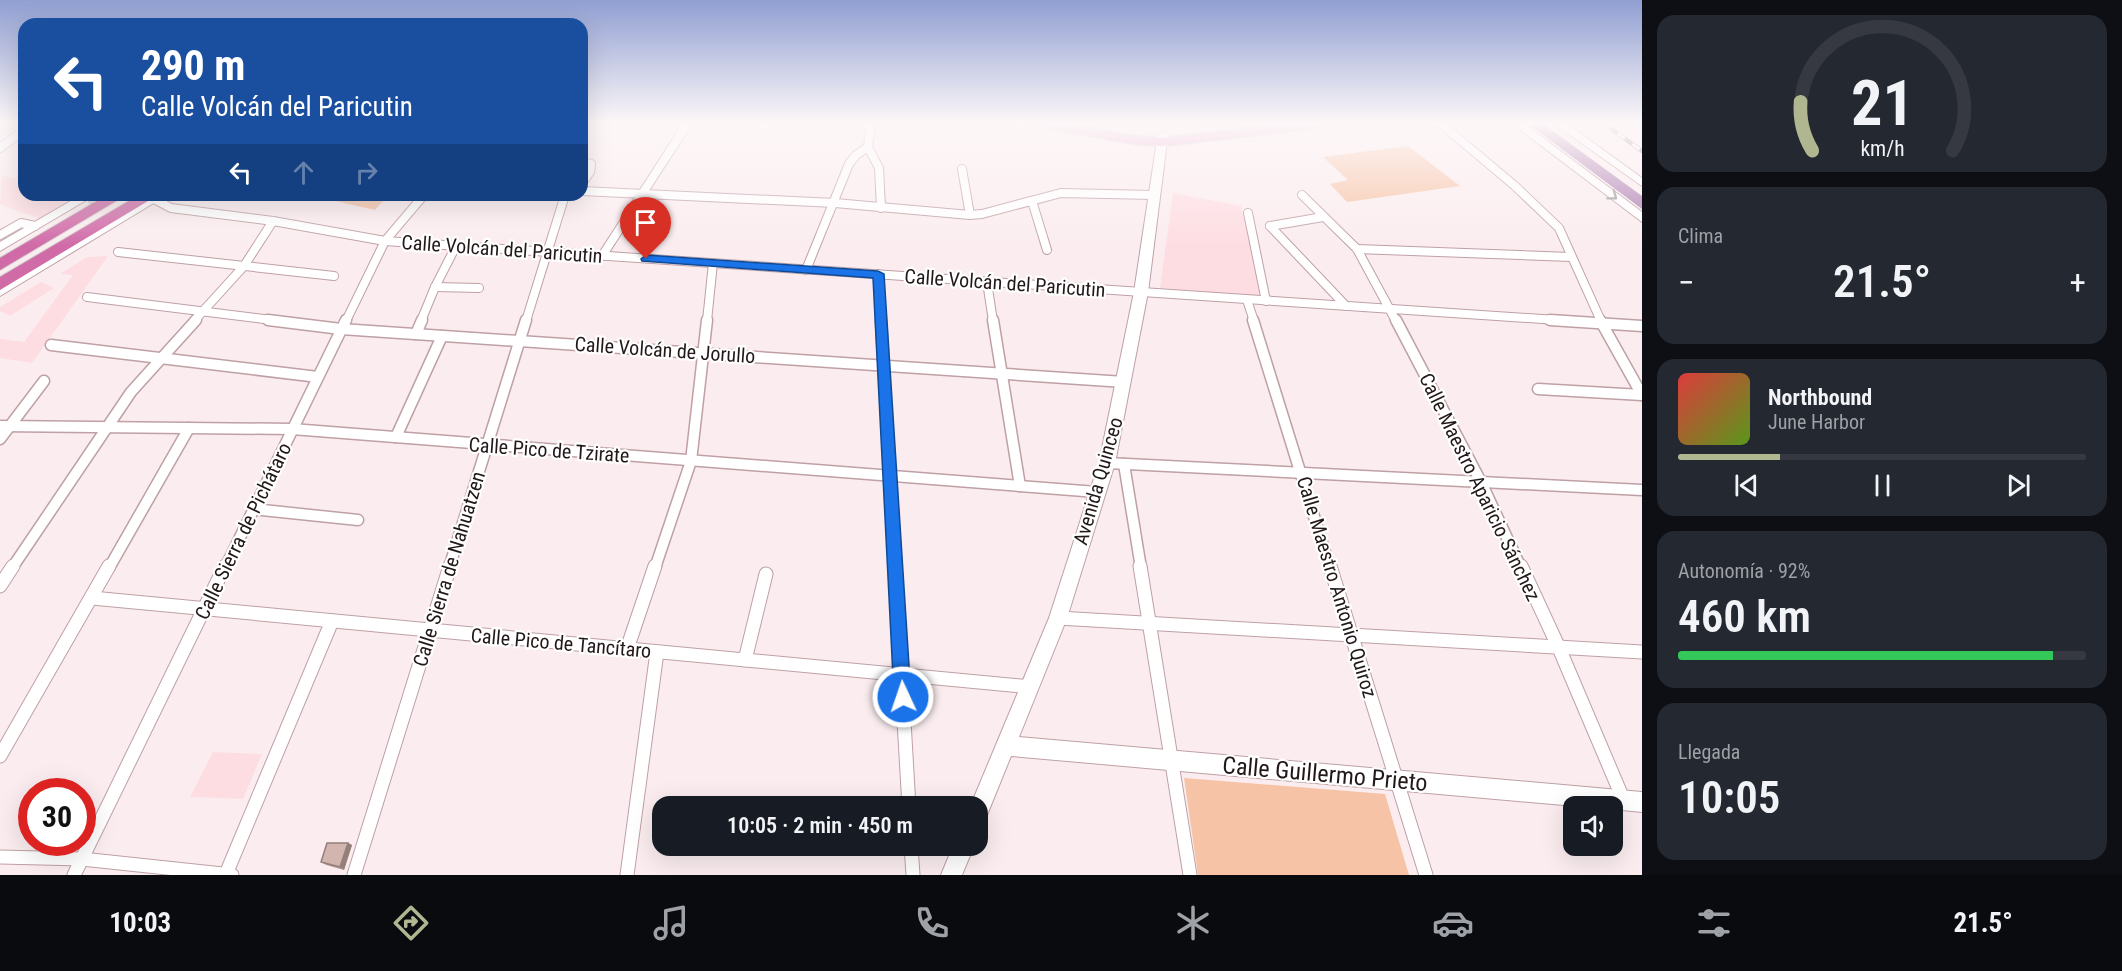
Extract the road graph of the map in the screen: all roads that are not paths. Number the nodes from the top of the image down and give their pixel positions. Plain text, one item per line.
1 (661, 164) edge
2 (849, 164) edge
3 (878, 164) edge
4 (1158, 164) edge
5 (1489, 164) edge
6 (1570, 164) edge
7 (1615, 164) edge
8 (962, 169) dead end
9 (1642, 183) edge
10 (588, 191) edge
11 (641, 194) junction
12 (1153, 195) junction
13 (1302, 195) dead end
14 (82, 201) edge
15 (83, 201) edge
16 (95, 201) edge
17 (108, 201) edge
18 (142, 201) edge
19 (142, 201) edge
20 (143, 201) edge
21 (159, 201) edge
22 (419, 201) edge
23 (564, 201) edge
24 (1032, 201) junction
25 (835, 203) junction
26 (881, 208) junction
27 (1248, 213) dead end
28 (969, 216) junction
29 (1323, 217) junction
30 (1642, 218) edge
31 (273, 221) junction
32 (35, 226) junction
33 (0, 235) edge
34 (384, 241) junction
35 (456, 246) junction
36 (0, 249) edge
37 (1357, 249) junction
38 (1047, 250) dead end
39 (118, 252) dead end
40 (548, 252) junction
41 (602, 256) junction
42 (1571, 257) junction
43 (0, 258) edge
44 (713, 263) junction
45 (0, 265) edge
46 (244, 266) junction
47 (806, 270) junction
48 (878, 274) junction
49 (334, 276) dead end
50 (0, 279) edge
51 (987, 282) junction
52 (0, 284) edge
53 (435, 287) junction
54 (479, 288) dead end
55 (0, 291) edge
56 (1142, 292) junction
57 (87, 297) dead end
58 (1247, 300) junction
59 (1266, 301) junction
60 (1346, 306) junction
61 (1390, 309) junction
62 (205, 312) junction
63 (1602, 324) junction
64 (1642, 327) edge
65 (341, 329) junction
66 (416, 334) junction
67 (442, 336) junction
68 (520, 341) junction
69 (51, 345) dead end
70 (704, 353) junction
71 (162, 359) junction
72 (884, 365) junction
73 (1003, 373) junction
74 (318, 377) junction
75 (44, 381) dead end
76 (1125, 382) junction
77 (1538, 389) dead end
78 (1642, 395) edge
79 (5, 426) edge
80 (107, 427) junction
81 (189, 428) junction
82 (292, 429) junction
83 (396, 437) junction
84 (0, 439) edge
85 (488, 445) junction
86 (692, 461) junction
87 (1116, 464) junction
88 (1301, 473) junction
89 (891, 476) junction
90 (1481, 482) junction
91 (1020, 486) junction
92 (1642, 490) edge
93 (1097, 492) junction
94 (253, 509) junction
95 (358, 520) dead end
96 (766, 574) dead end
97 (0, 586) edge
98 (92, 598) junction
99 (205, 608) junction
100 (1058, 618) junction
101 (332, 621) junction
102 (1150, 624) junction
103 (430, 630) junction
104 (1352, 635) junction
105 (1559, 648) junction
106 (627, 649) junction
107 (657, 652) junction
108 (1642, 652) edge
109 (745, 660) junction
110 (902, 675) junction
111 (1031, 687) junction
112 (1008, 746) junction
113 (0, 756) edge
114 (1172, 760) junction
115 (1396, 780) junction
116 (908, 796) edge
117 (986, 796) edge
118 (1633, 802) edge
119 (912, 856) edge
120 (960, 856) edge
121 (0, 857) edge
122 (82, 859) junction
123 (225, 874) edge
124 (74, 875) edge
125 (232, 875) edge
126 (354, 875) edge
127 (627, 875) edge
128 (913, 875) edge
129 (951, 875) edge
130 (1190, 875) edge
131 (1426, 875) edge

1 - 11 street
2 - 25 street
3 - 26 street
4 - 12 street, Avenida Quinceo
5 - 42 street
6 -> 30 street
7 - 9 street
8 - 28 street
10 - 11 street
11 - 25 street
11 - 41 street
12 - 24 street
12 - 56 street, Avenida Quinceo
13 - 29 street, Calle Maestro Aparicio Sánchez
14 - 32 street
15 - 36 highway
16 - 43 highway
17 - 45 highway
18 - 50 highway
19 - 52 highway
20 - 55 street
21 - 31 street, Calle Volcán del Paricutin
22 - 34 street, Calle Sierra de Pichátaro
23 - 40 street, Calle Sierra de Nahuatzen
24 - 28 street
24 - 38 street
25 - 26 street
25 - 47 street
26 - 28 street
27 - 59 street
29 - 37 street, Calle Maestro Aparicio Sánchez
29 - 60 street
31 - 34 street, Calle Volcán del Paricutin
31 - 46 street
32 - 33 street
32 - 36 street
34 - 35 street, Calle Volcán del Paricutin
34 - 65 street, Calle Sierra de Pichátaro
35 - 40 street, Calle Volcán del Paricutin
35 - 53 street
37 - 42 street
37 - 61 street, Calle Maestro Aparicio Sánchez
39 - 46 street
40 - 41 street, Calle Volcán del Paricutin
40 - 68 street, Calle Sierra de Nahuatzen
41 - 44 street, Calle Volcán del Paricutin
42 - 63 street
44 - 47 street, Calle Volcán del Paricutin
44 - 70 street
46 - 49 street
46 - 62 street
47 - 48 street, Calle Volcán del Paricutin
48 - 51 street, Calle Volcán del Paricutin
48 - 72 street
51 - 56 street, Calle Volcán del Paricutin
51 - 73 street
53 - 54 street
53 - 66 street
56 - 58 street, Calle Volcán del Paricutin
56 - 76 street, Avenida Quinceo
57 - 62 street, Calle Volcán de Jorullo
58 - 59 street, Calle Volcán del Paricutin
58 - 88 street, Calle Maestro Antonio Quiroz
59 - 60 street, Calle Volcán del Paricutin
60 - 61 street, Calle Volcán del Paricutin
61 - 63 street, Calle Volcán del Paricutin
61 - 90 street, Calle Maestro Aparicio Sánchez
62 - 65 street, Calle Volcán de Jorullo
62 - 71 street
63 - 64 street, Calle Volcán del Paricutin
63 - 78 street
65 - 66 street, Calle Volcán de Jorullo
65 - 74 street, Calle Sierra de Pichátaro
66 - 67 street, Calle Volcán de Jorullo
67 - 68 street, Calle Volcán de Jorullo
67 - 83 street
68 - 70 street, Calle Volcán de Jorullo
68 - 85 street, Calle Sierra de Nahuatzen
69 - 71 street
70 - 72 street, Calle Volcán de Jorullo
70 - 86 street
71 - 74 street
71 - 80 street
72 - 73 street, Calle Volcán de Jorullo
72 - 89 street
73 - 76 street, Calle Volcán de Jorullo
73 - 91 street
74 - 82 street, Calle Sierra de Pichátaro
75 - 79 street
76 - 87 street, Avenida Quinceo
77 - 78 street
79 - 80 street, Calle Pico de Tzirate
79 - 84 street
80 - 81 street, Calle Pico de Tzirate
80 - 97 street
81 - 82 street, Calle Pico de Tzirate
81 - 98 street
82 - 83 street, Calle Pico de Tzirate
82 - 94 street, Calle Sierra de Pichátaro
83 - 85 street, Calle Pico de Tzirate
85 - 86 street, Calle Pico de Tzirate
85 - 103 street, Calle Sierra de Nahuatzen
86 - 89 street, Calle Pico de Tzirate
86 - 106 street
87 - 88 street
87 - 93 street, Avenida Quinceo
87 - 102 street
88 - 90 street
88 - 104 street, Calle Maestro Antonio Quiroz
89 - 91 street, Calle Pico de Tzirate
89 - 110 street
90 - 92 street
90 - 105 street, Calle Maestro Aparicio Sánchez
91 - 93 street, Calle Pico de Tzirate
93 - 100 street, Avenida Quinceo
94 - 95 street
94 - 99 street, Calle Sierra de Pichátaro
96 - 109 street
98 - 99 street, Calle Pico de Tancítaro
98 - 113 street
99 - 101 street, Calle Pico de Tancítaro
99 - 122 street, Calle Sierra de Pichátaro
100 - 102 street
100 - 111 street, Avenida Quinceo
101 - 103 street, Calle Pico de Tancítaro
101 - 123 street
102 - 104 street
102 - 114 street
103 - 106 street, Calle Pico de Tancítaro
103 - 126 street, Calle Sierra de Nahuatzen
104 - 105 street
104 - 115 street, Calle Maestro Antonio Quiroz
105 - 108 street
105 - 118 street, Calle Maestro Aparicio Sánchez
106 - 107 street, Calle Pico de Tancítaro
107 - 109 street, Calle Pico de Tancítaro
107 - 127 street
109 - 110 street, Calle Pico de Tancítaro
110 - 111 street, Calle Pico de Tancítaro
110 - 116 street
111 - 112 street, Avenida Quinceo
112 - 114 street, Calle Guillermo Prieto
112 - 117 street, Avenida Quinceo
114 - 115 street, Calle Guillermo Prieto
114 - 130 street
115 - 118 street, Calle Guillermo Prieto
115 - 131 street, Calle Maestro Antonio Quiroz
119 - 128 street
120 - 129 street
121 - 122 street
122 - 123 street
122 - 124 street, Calle Sierra de Pichátaro
123 - 125 street

